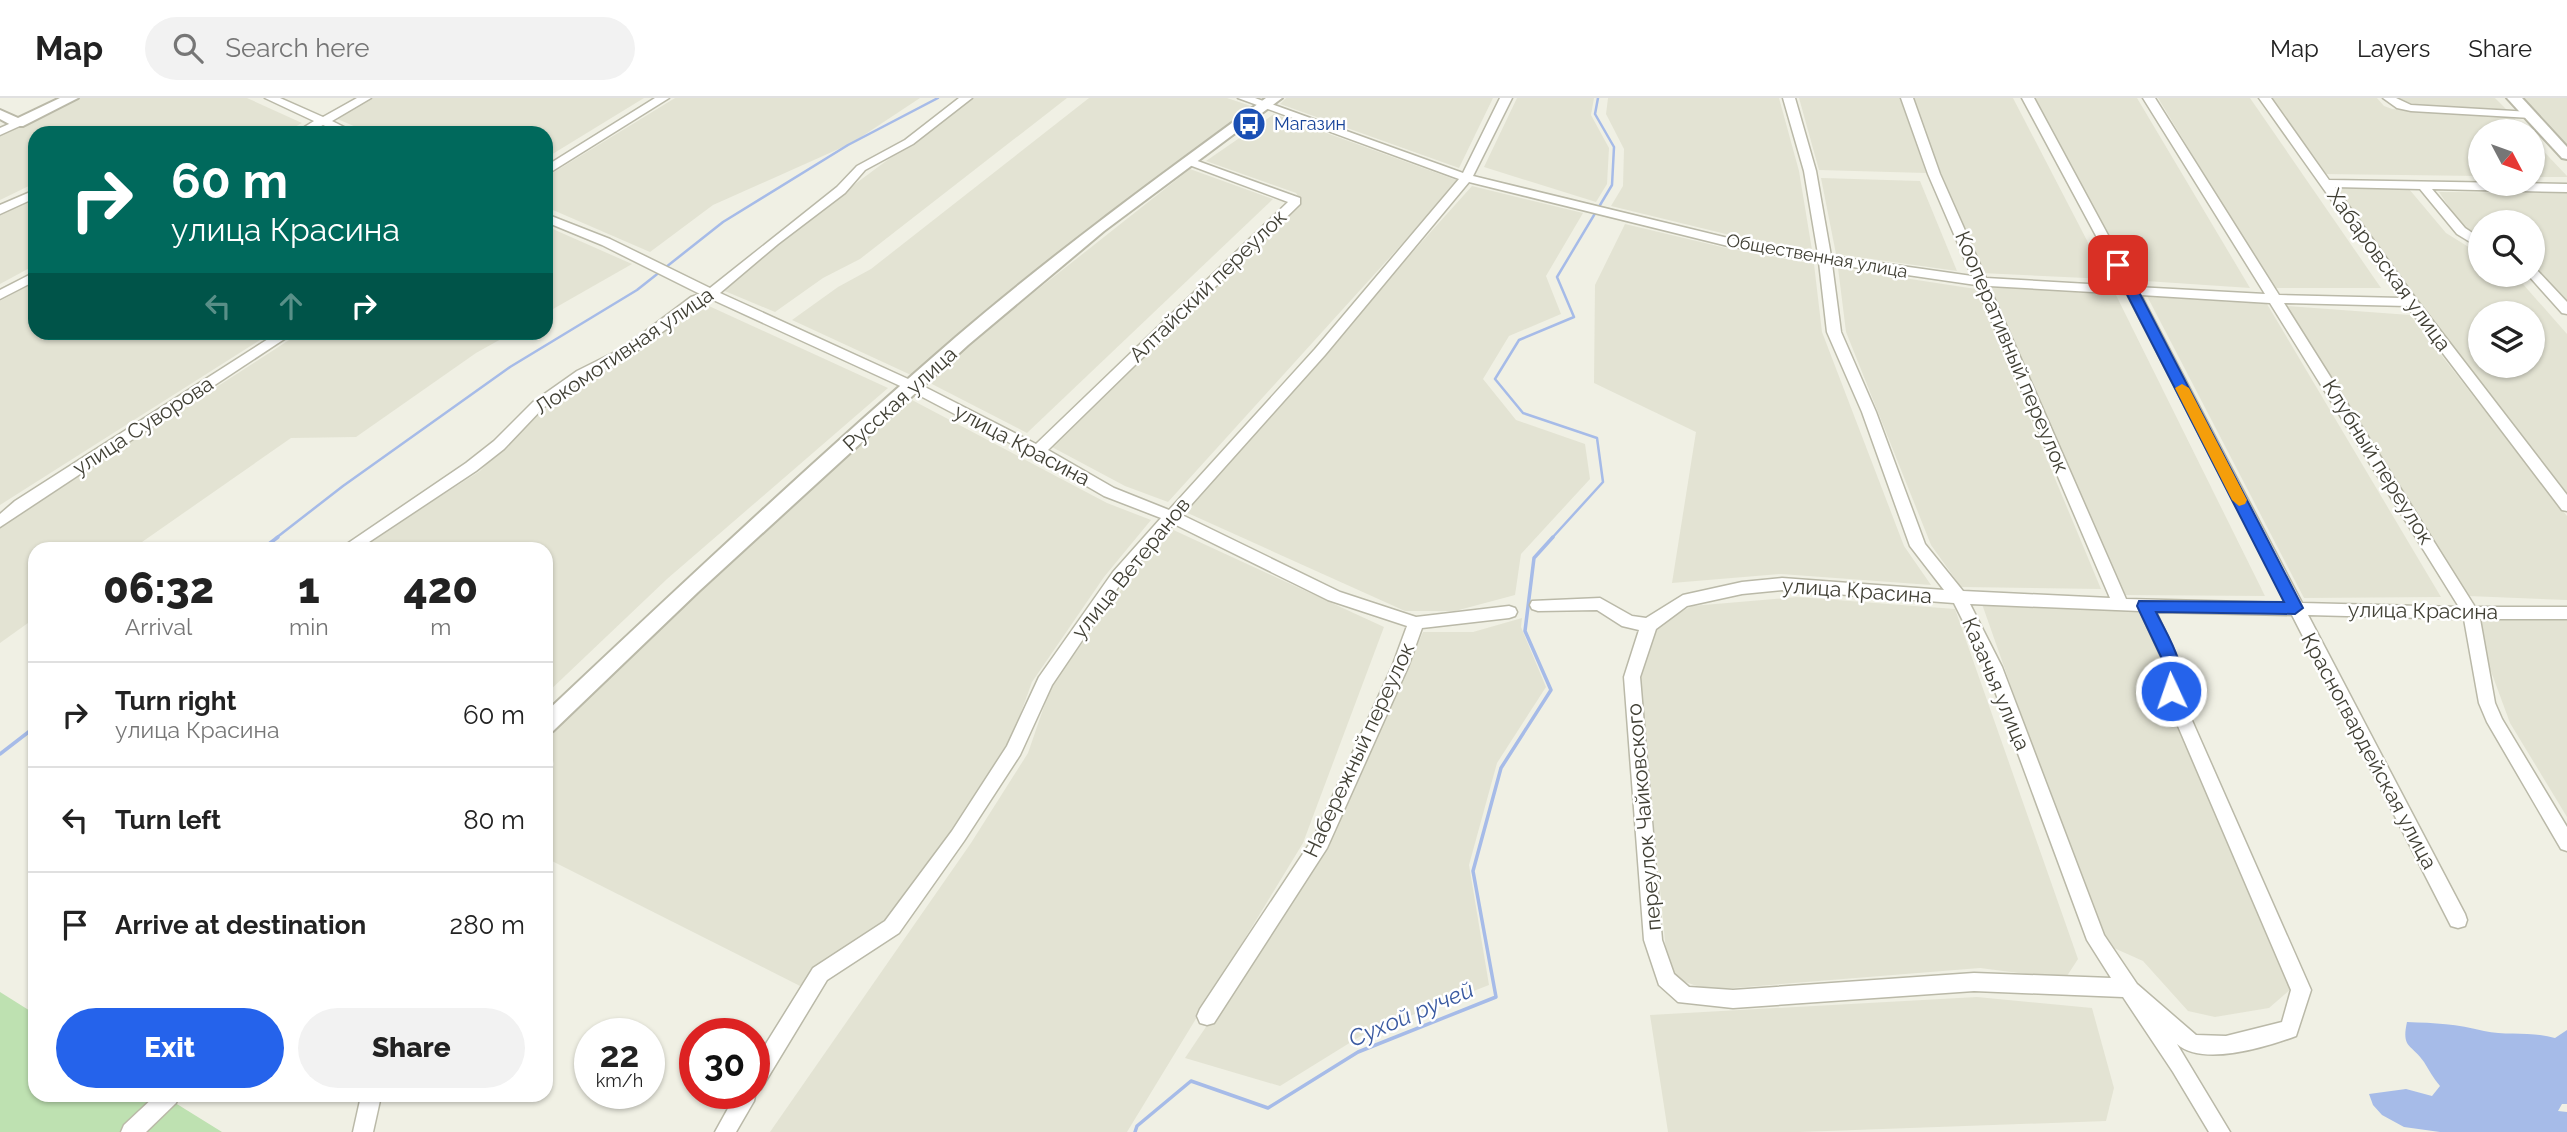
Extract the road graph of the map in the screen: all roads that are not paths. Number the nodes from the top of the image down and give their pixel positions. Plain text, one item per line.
1 (71, 98) edge
2 (271, 98) edge
3 (365, 98) edge
4 (663, 98) edge
5 (966, 98) edge
6 (1244, 98) edge
7 (1506, 98) edge
8 (1789, 98) edge
9 (1907, 98) edge
10 (2028, 98) edge
11 (2149, 98) edge
12 (2264, 98) edge
13 (2515, 98) edge
14 (2390, 99) edge
15 (1270, 102) edge
16 (0, 114) edge
17 (2531, 115) junction
18 (323, 121) junction
19 (18, 123) junction
20 (314, 126) edge
21 (334, 126) edge
22 (0, 132) edge
23 (2567, 155) edge
24 (1188, 160) junction
25 (553, 167) edge
26 (1466, 178) junction
27 (2325, 183) junction
28 (2423, 186) junction
29 (2567, 188) edge
30 (28, 197) edge
31 (0, 210) edge
32 (553, 221) edge
33 (2468, 236) edge
34 (1825, 259) junction
35 (28, 280) edge
36 (1983, 282) junction
37 (2545, 286) edge
38 (2131, 289) junction
39 (711, 294) junction
40 (0, 295) edge
41 (2275, 299) junction
42 (2411, 302) junction
43 (2567, 310) edge
44 (277, 340) edge
45 (914, 387) junction
46 (1038, 451) junction
47 (2567, 506) edge
48 (1170, 516) junction
49 (0, 522) edge
50 (357, 542) edge
51 (1959, 597) junction
52 (1538, 605) dead end
53 (2121, 605) junction
54 (2145, 606) junction
55 (2295, 608) junction
56 (1509, 612) dead end
57 (2471, 613) junction
58 (2567, 613) edge
59 (1416, 623) junction
60 (1649, 625) junction
61 (553, 718) edge
62 (2567, 843) edge
63 (2458, 920) dead end
64 (2127, 988) junction
65 (1208, 1016) dead end
66 (770, 1056) edge
67 (163, 1102) edge
68 (370, 1102) edge
69 (738, 1109) edge
70 (131, 1132) edge
71 (363, 1132) edge
72 (725, 1132) edge
73 (2220, 1132) edge

1 - 19 street
2 - 18 street
3 - 18 street
4 - 25 street
5 - 39 street, Локомотивная улица
6 - 15 street, Общественная улица
7 - 26 street, улица Ветеранов
8 - 34 street, Казачья улица
9 - 36 street, Кооперативный переулок
10 - 38 street, Красногвардейская улица
11 - 41 street, Клубный переулок
12 - 27 street, Хабаровская улица
13 - 17 street
14 - 17 street
15 - 24 street, Русская улица
15 - 26 street, Общественная улица
16 - 19 street
17 - 23 street
18 - 20 street
18 - 21 street
19 - 22 street
24 - 45 street, Русская улица
24 - 46 street, Алтайский переулок
26 - 34 street, Общественная улица
26 - 48 street, улица Ветеранов
27 - 28 street
27 - 42 street, Хабаровская улица
28 - 29 street
28 - 33 street
30 - 31 street
32 - 39 street, улица Красина
34 - 36 street, Общественная улица
34 - 51 street, Казачья улица
35 - 40 street
36 - 38 street, Общественная улица
36 - 53 street, Кооперативный переулок
37 - 43 street
38 - 41 street, Общественная улица
38 - 55 street, Красногвардейская улица
39 - 45 street, улица Красина
39 - 50 street, Локомотивная улица
41 - 42 street, Общественная улица
41 - 57 street, Клубный переулок
42 - 47 street, Хабаровская улица
44 - 49 street, улица Суворова
45 - 46 street, улица Красина
45 - 61 street, Русская улица
46 - 48 street, улица Красина
48 - 59 street, улица Красина
48 - 66 street, улица Ветеранов
51 - 53 street, улица Красина
51 - 60 street, улица Красина
51 - 64 street, Казачья улица
52 - 60 street
53 - 54 street, улица Красина
54 - 55 street, улица Красина
54 - 64 street
55 - 57 street, улица Красина
55 - 63 street, Красногвардейская улица
56 - 59 street, улица Красина
57 - 58 street, улица Красина
57 - 62 street, Клубный переулок
59 - 65 street, Набережный переулок
60 - 64 street, переулок Чайковского
64 - 73 street, Казачья улица
67 - 70 street
68 - 71 street
69 - 72 street

